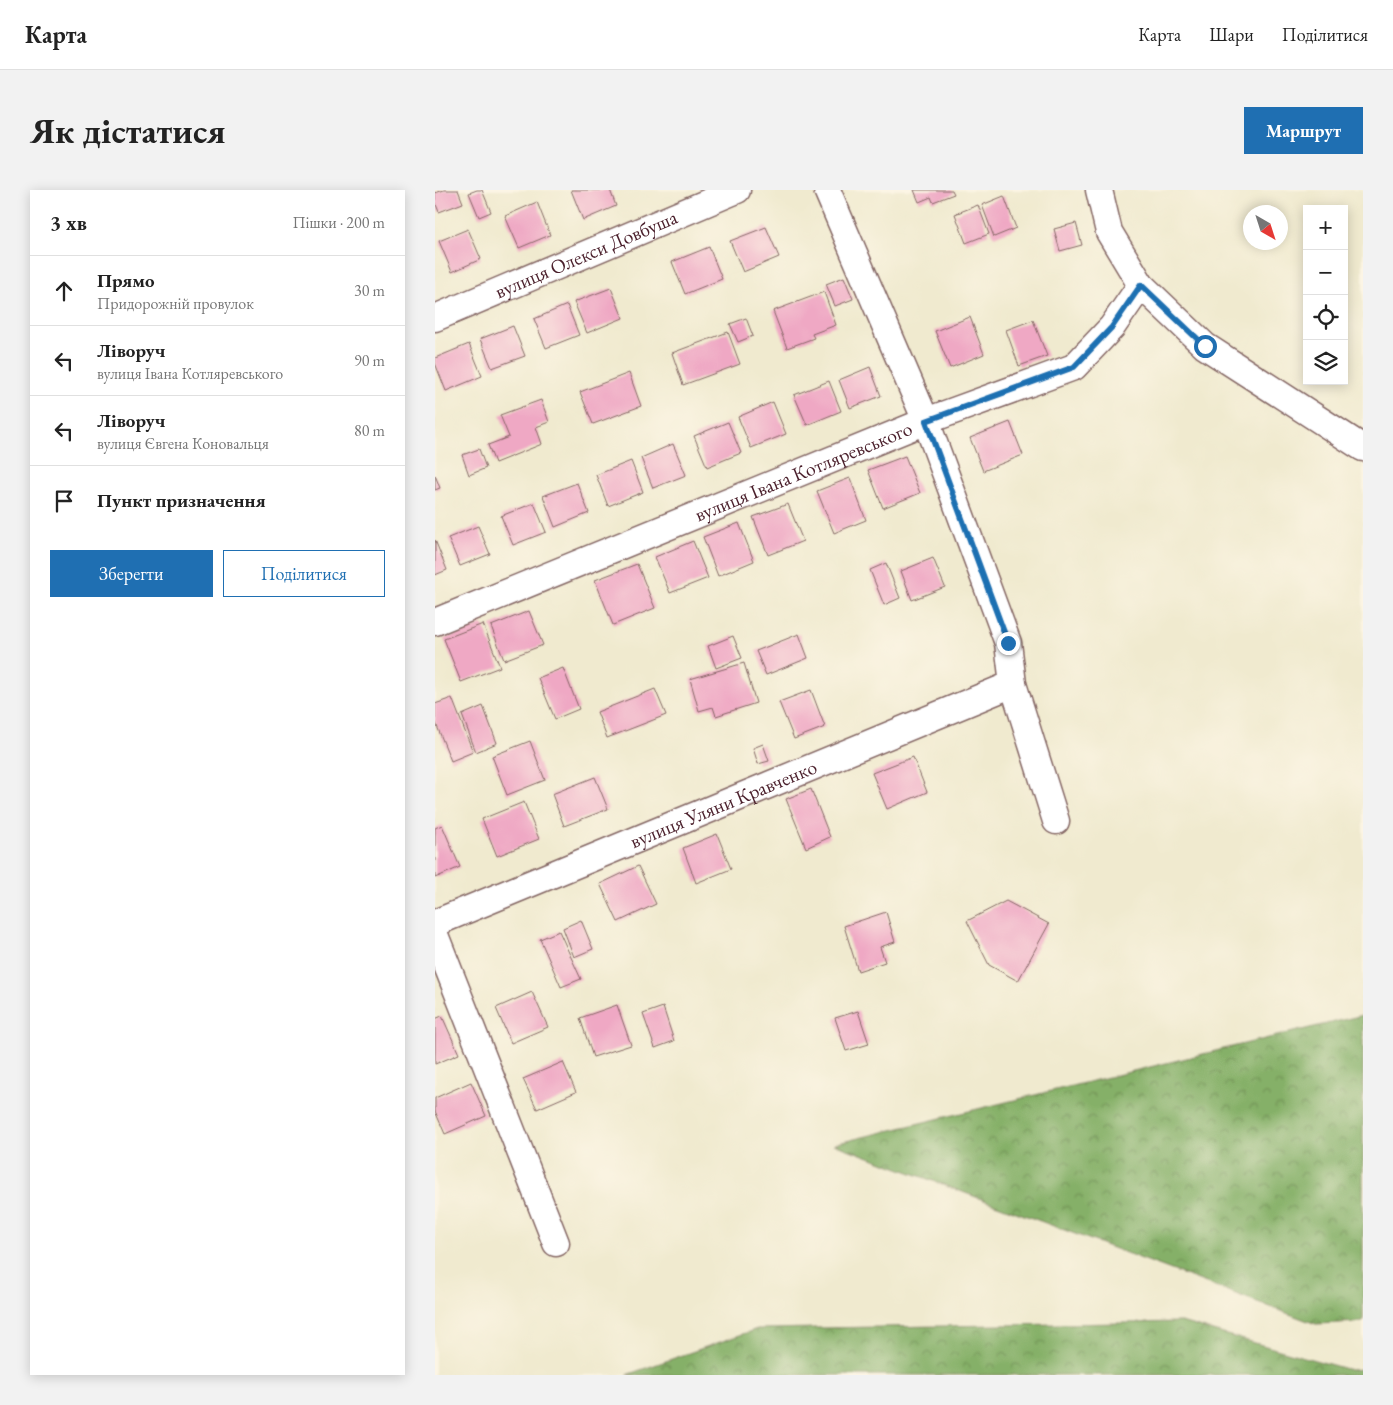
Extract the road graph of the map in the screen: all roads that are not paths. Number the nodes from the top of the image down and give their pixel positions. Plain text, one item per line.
1 (737, 190) edge
2 (827, 190) edge
3 (1099, 190) edge
4 (1141, 285) junction
5 (435, 318) edge
6 (926, 421) junction
7 (1363, 448) edge
8 (435, 622) edge
9 (1013, 684) junction
10 (1057, 821) dead end
11 (435, 923) edge
12 (435, 935) edge
13 (556, 1243) dead end

1 - 5 street, вулиця Олекси Довбуша
2 - 6 street
3 - 4 street
4 - 6 street, вулиця Івана Котляревського
4 - 7 street
6 - 8 street, вулиця Івана Котляревського
6 - 9 street
9 - 10 street
9 - 11 street, вулиця Уляни Кравченко
12 - 13 street

